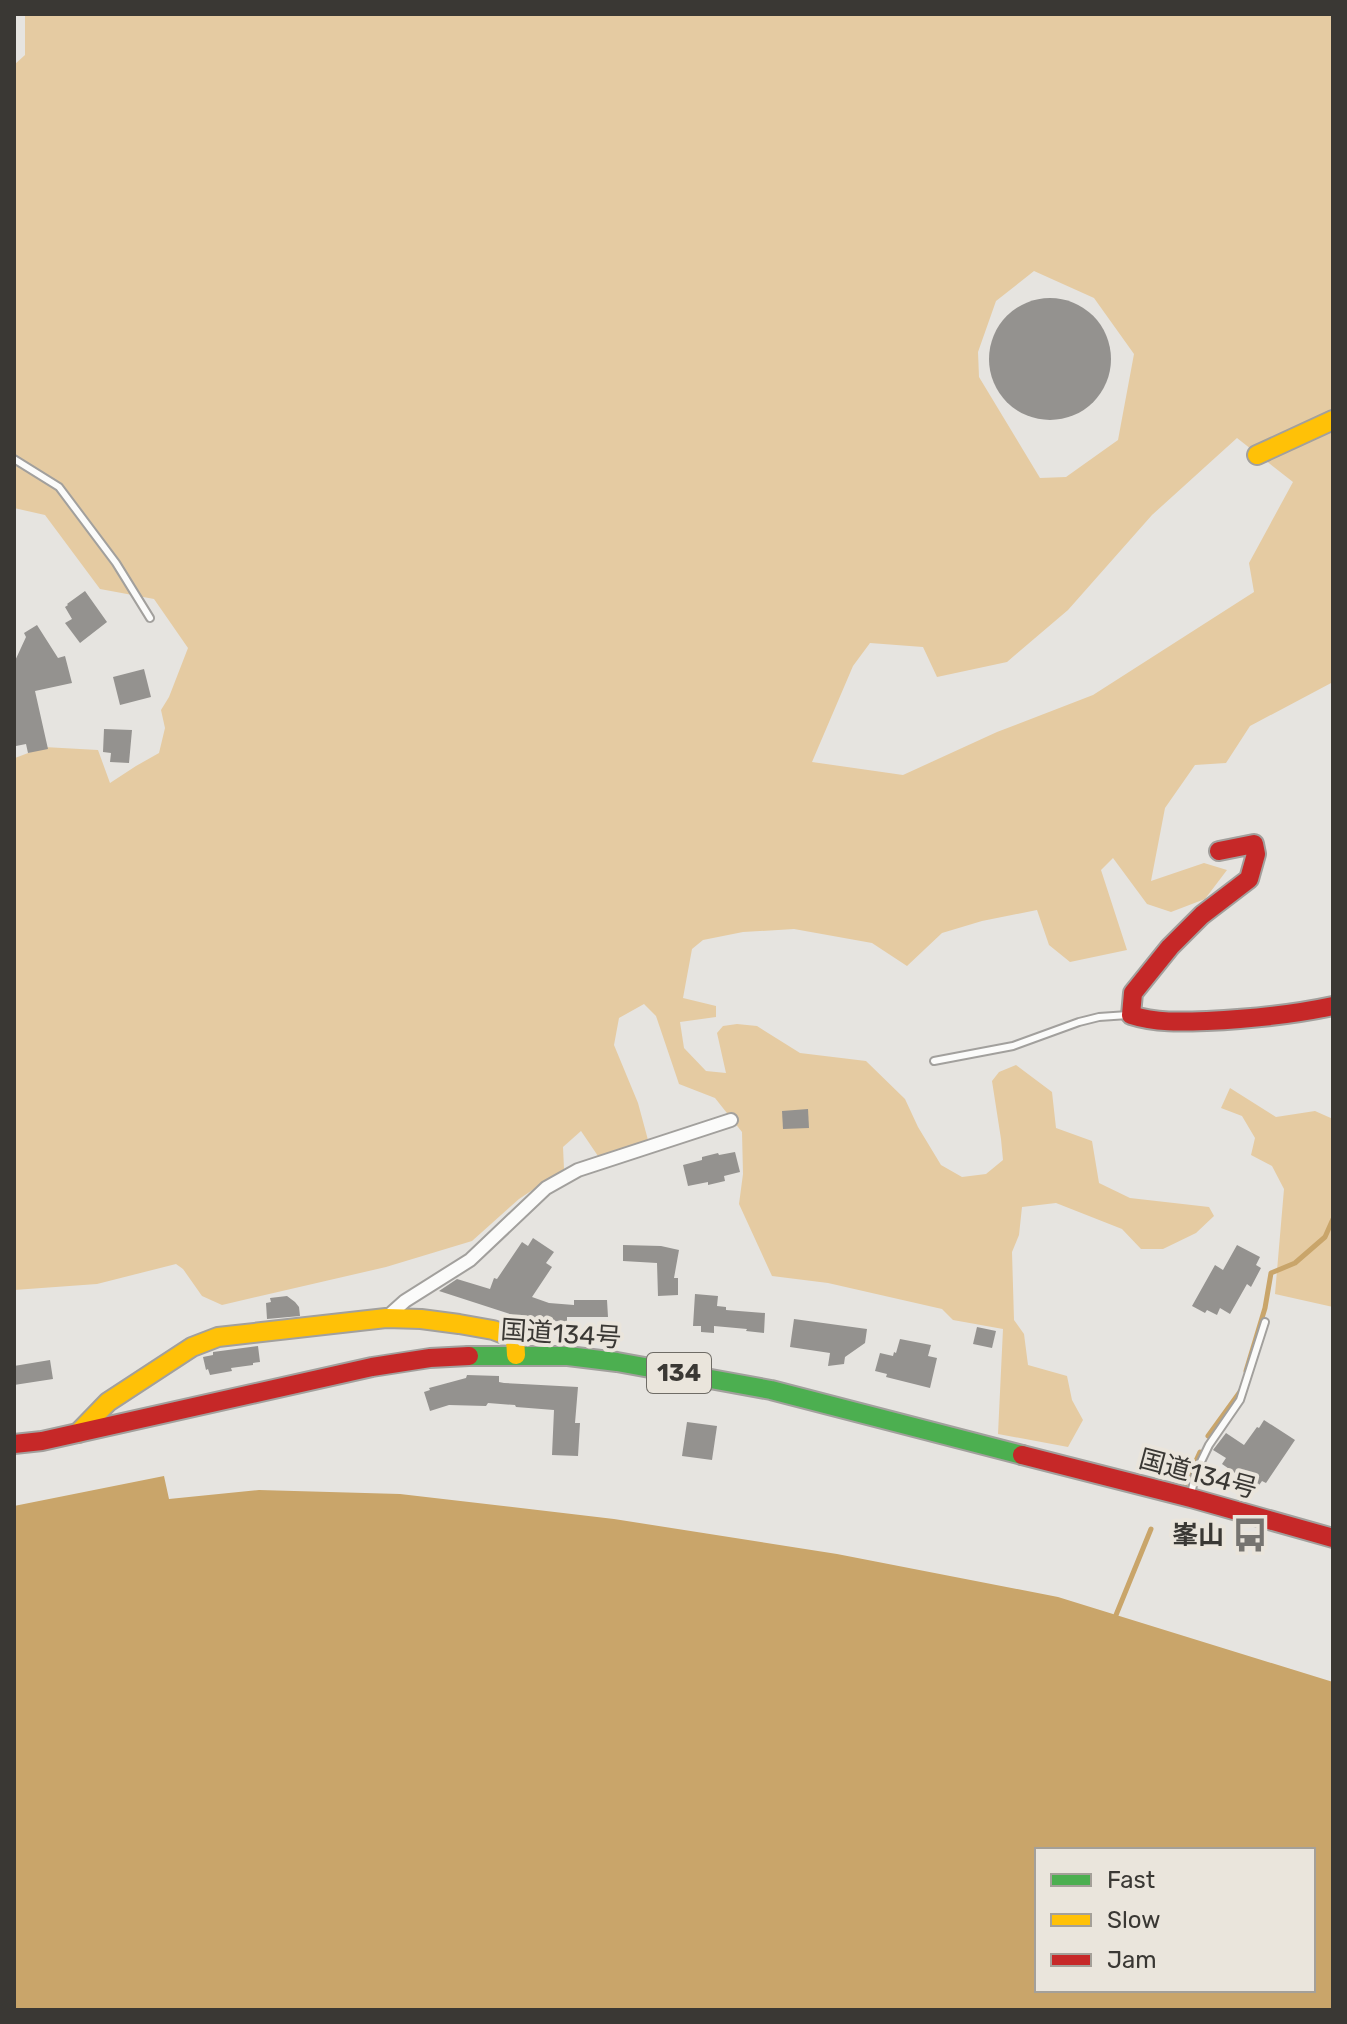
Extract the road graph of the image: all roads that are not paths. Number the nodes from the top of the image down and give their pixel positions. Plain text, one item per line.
1 (1333, 420) edge
2 (1257, 455) dead end
3 (14, 459) edge
4 (150, 618) dead end
5 (1219, 851) dead end
6 (1333, 1006) edge
7 (1131, 1015) junction
8 (934, 1061) dead end
9 (731, 1120) dead end
10 (386, 1318) junction
11 (1265, 1322) dead end
12 (516, 1355) junction
13 (78, 1433) junction
14 (14, 1444) edge
15 (1191, 1498) junction
16 (1333, 1538) edge

1 - 2 main road
3 - 4 lane
5 - 7 main road
6 - 7 main road
7 - 8 lane
9 - 10 street
10 - 12 main road
10 - 13 main road
11 - 15 lane
12 - 13 main road, 国道134号 / 134
12 - 15 main road, 国道134号 / 134
13 - 14 main road, 国道134号 / 134
15 - 16 main road, 国道134号 / 134

